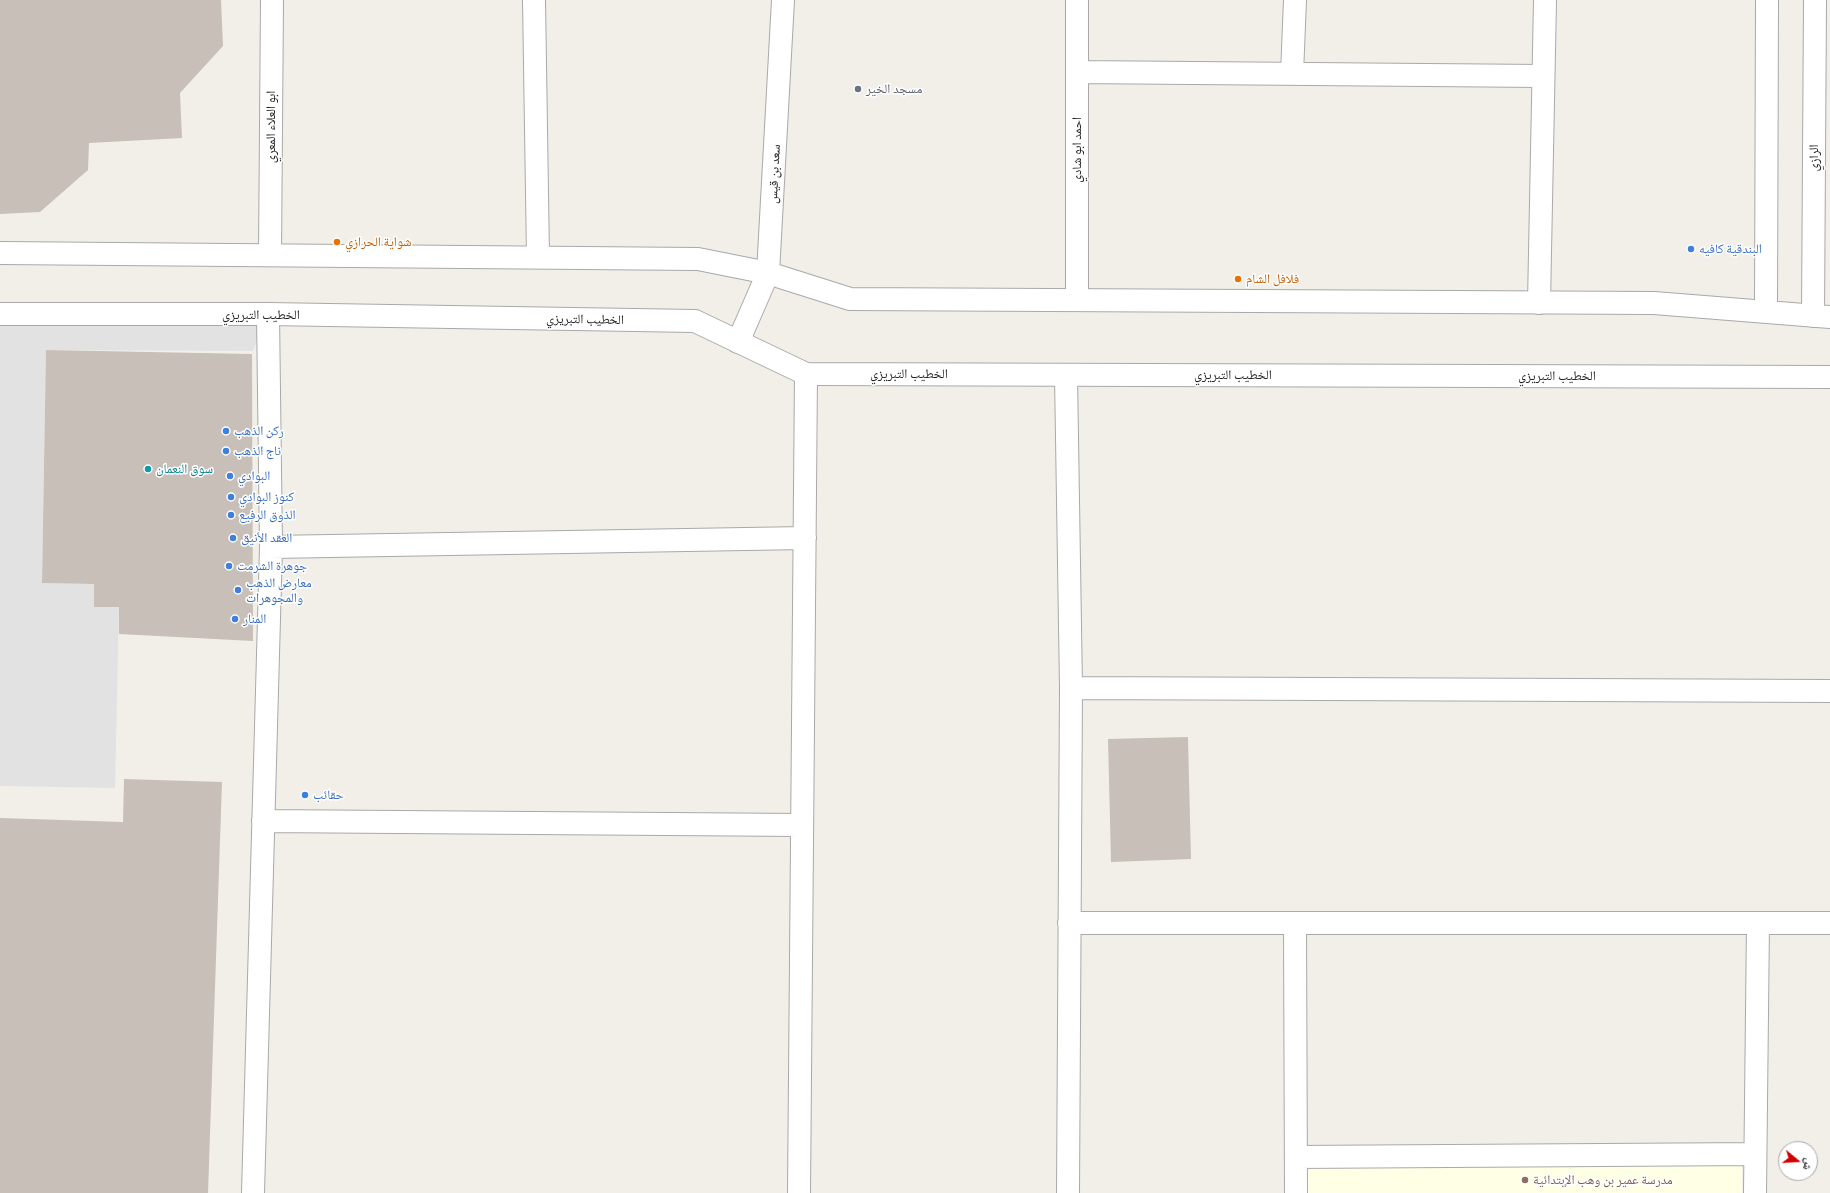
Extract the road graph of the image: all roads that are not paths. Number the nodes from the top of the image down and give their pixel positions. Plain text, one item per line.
1 (272, 0) edge
2 (534, 0) edge
3 (783, 0) edge
4 (1077, 0) edge
5 (1294, 0) edge
6 (1545, 0) edge
7 (1767, 0) edge
8 (1815, 0) edge
9 (1077, 72) junction
10 (1292, 74) junction
11 (1543, 76) junction
12 (0, 253) edge
13 (270, 255) junction
14 (538, 258) junction
15 (768, 273) junction
16 (1077, 300) junction
17 (1539, 303) junction
18 (1766, 312) junction
19 (0, 314) edge
20 (268, 314) junction
21 (1822, 316) edge
22 (738, 342) junction
23 (806, 374) junction
24 (1066, 375) junction
25 (1830, 377) edge
26 (805, 538) junction
27 (271, 547) junction
28 (1071, 688) junction
29 (1830, 691) edge
30 (263, 821) junction
31 (802, 825) junction
32 (1069, 923) junction
33 (1295, 923) junction
34 (1758, 923) junction
35 (1830, 923) edge
36 (1755, 1154) junction
37 (1296, 1157) junction
38 (253, 1193) edge
39 (799, 1193) edge
40 (1068, 1193) edge
41 (1296, 1193) edge
42 (1755, 1193) edge

1 - 13 street, ابو العلاء المعري
2 - 14 street
3 - 15 street, سعد بن قيس
4 - 9 street, احمد ابو شادي
5 - 10 street
6 - 11 street
7 - 18 street
8 - 21 street, الرازي
9 - 10 street
9 - 16 street, احمد ابو شادي
10 - 11 street
11 - 17 street
12 - 13 street
13 - 14 street
14 - 15 street
15 - 16 street
15 - 22 street, سعد بن قيس
16 - 17 street
17 - 18 street
18 - 21 street
19 - 20 street, الخطيب التبريزي
20 - 22 street, الخطيب التبريزي
20 - 27 street
22 - 23 street, الخطيب التبريزي
23 - 24 street, الخطيب التبريزي
23 - 26 street
24 - 25 street, الخطيب التبريزي
24 - 28 street
26 - 27 street
26 - 31 street
27 - 30 street
28 - 29 street
28 - 32 street
30 - 31 street
30 - 38 street
31 - 39 street
32 - 33 street
32 - 40 street
33 - 34 street
33 - 37 street
34 - 35 street
34 - 36 street
36 - 37 street
36 - 42 street
37 - 41 street

